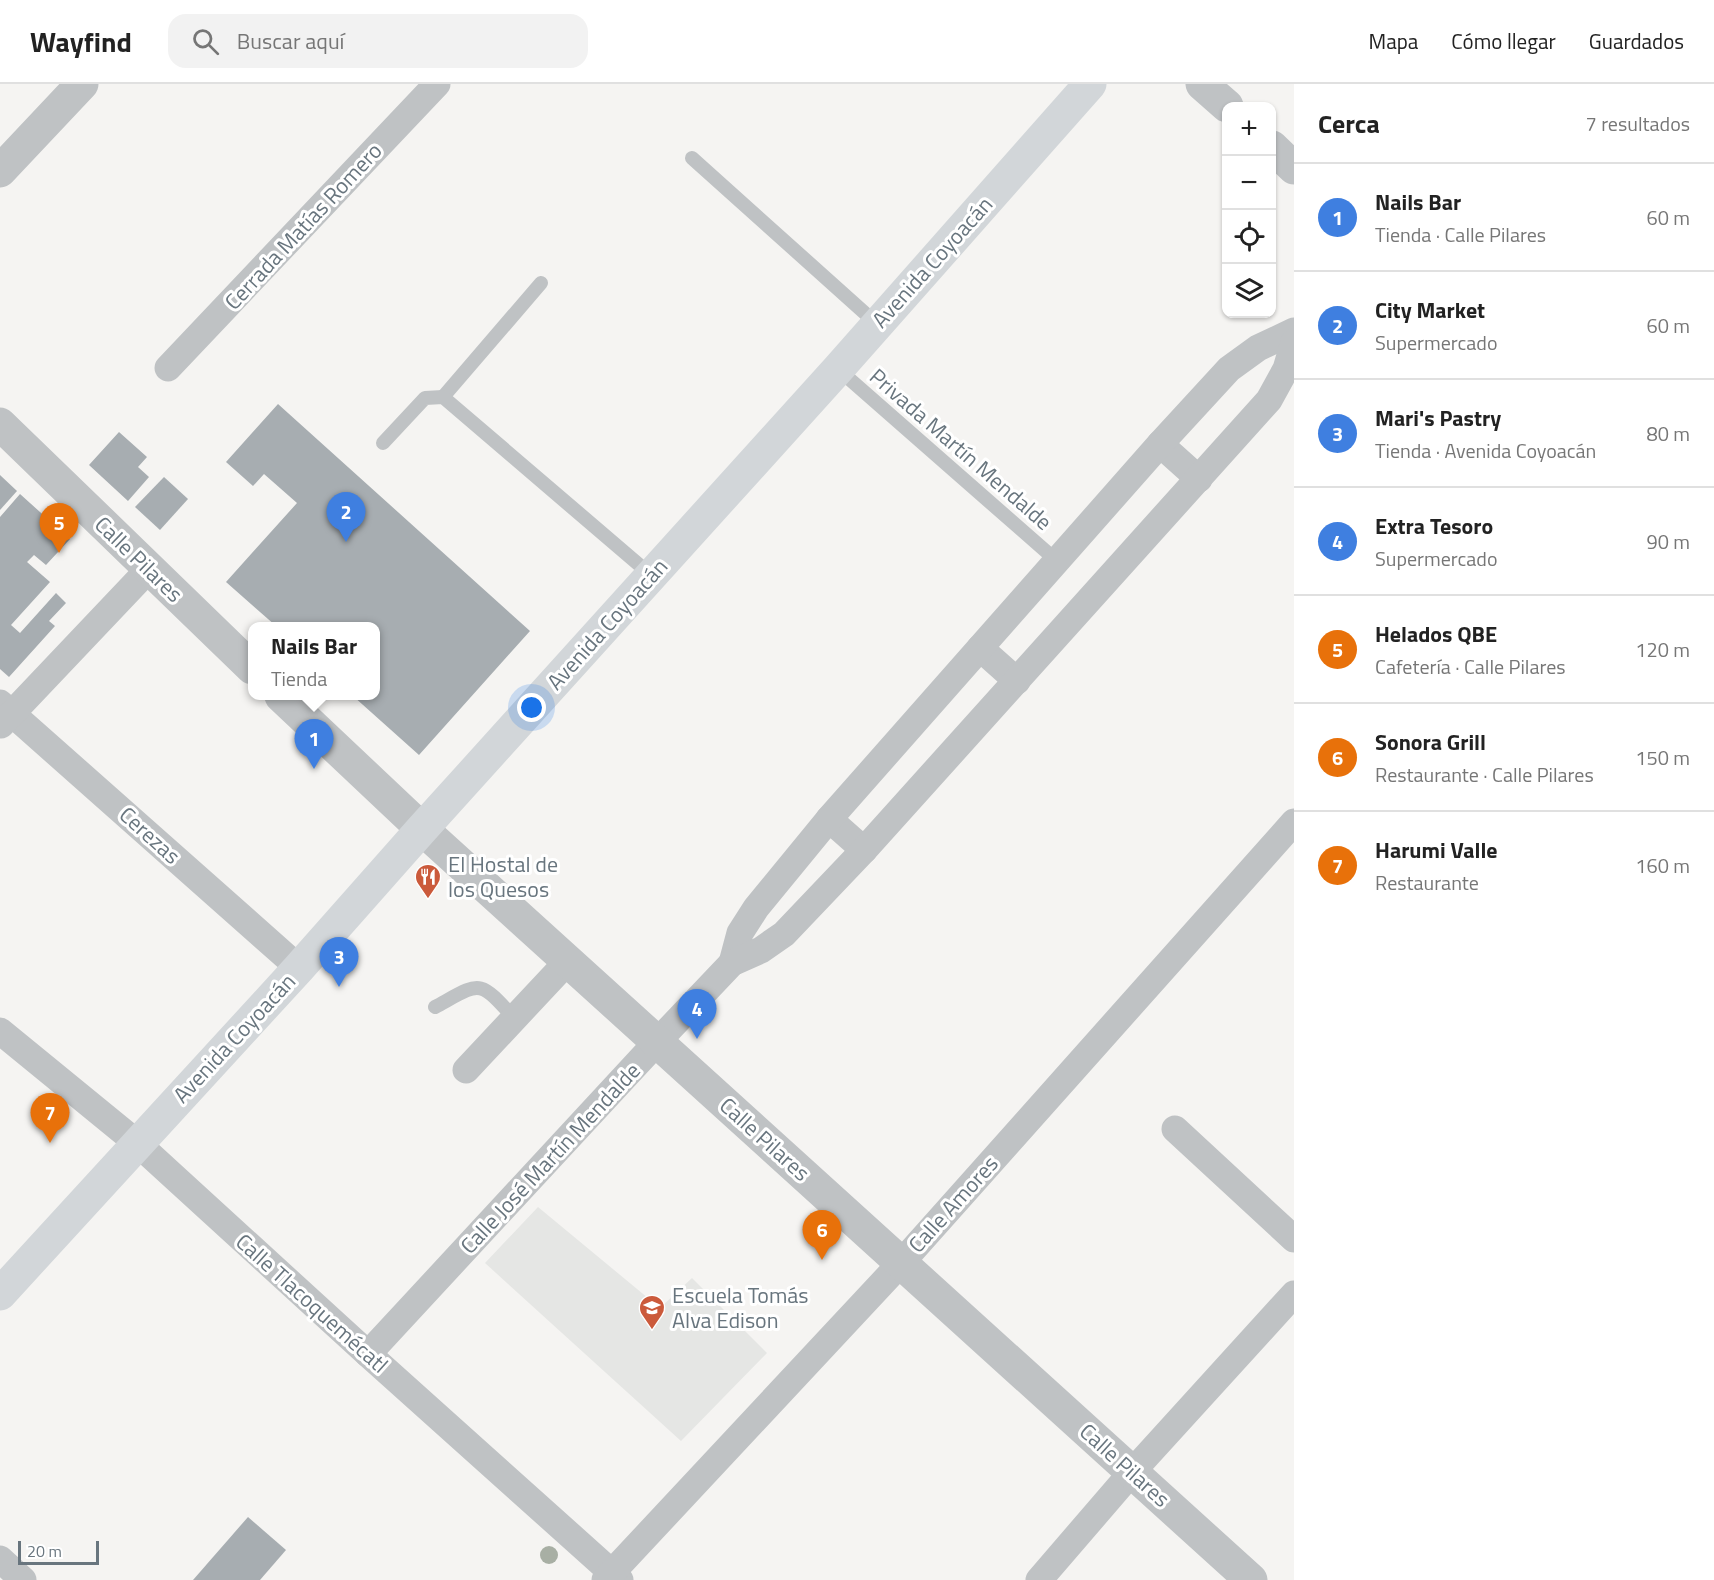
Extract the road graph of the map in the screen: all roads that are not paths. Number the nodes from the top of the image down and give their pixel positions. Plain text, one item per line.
1 (82, 84) edge
2 (437, 84) edge
3 (1090, 84) edge
4 (1202, 84) edge
5 (1222, 102) edge
6 (1276, 151) edge
7 (692, 158) dead end
8 (1294, 168) edge
9 (0, 171) edge
10 (541, 283) dead end
11 (877, 324) junction
12 (1294, 331) edge
13 (1294, 342) edge
14 (168, 368) dead end
15 (838, 369) junction
16 (443, 397) junction
17 (0, 424) edge
18 (383, 443) dead end
19 (1160, 444) junction
20 (1199, 479) junction
21 (1057, 561) junction
22 (149, 569) junction
23 (651, 575) junction
24 (980, 648) junction
25 (248, 664) edge
26 (1017, 681) junction
27 (285, 700) edge
28 (4, 714) edge
29 (830, 819) junction
30 (1294, 822) edge
31 (422, 829) junction
32 (864, 850) junction
33 (568, 961) junction
34 (732, 963) junction
35 (299, 968) junction
36 (435, 1007) dead end
37 (514, 1018) junction
38 (0, 1031) edge
39 (657, 1042) junction
40 (466, 1070) dead end
41 (1174, 1129) dead end
42 (137, 1143) junction
43 (1294, 1239) edge
44 (901, 1263) junction
45 (0, 1294) edge
46 (1294, 1294) edge
47 (368, 1354) junction
48 (1132, 1472) junction
49 (0, 1559) edge
50 (612, 1577) edge
51 (23, 1580) edge
52 (1039, 1580) edge
53 (1251, 1580) edge

1 - 9 street
2 - 14 street, Cerrada Matías Romero
3 - 11 main road, Avenida Coyoacán
4 - 5 street
6 - 8 street
7 - 11 lane
10 - 16 lane
11 - 15 main road, Avenida Coyoacán
12 - 19 street, Calle José Martín Mendalde
13 - 20 street, Calle José Martín Mendalde
15 - 21 lane, Privada Martín Mendalde
15 - 23 main road, Avenida Coyoacán
16 - 18 lane
16 - 23 lane
17 - 22 street, Calle Pilares
19 - 20 street
19 - 21 street, Calle José Martín Mendalde
20 - 26 street, Calle José Martín Mendalde
21 - 24 street, Calle José Martín Mendalde
22 - 25 street, Calle Pilares
22 - 28 street
23 - 31 main road, Avenida Coyoacán
24 - 26 street
24 - 29 street, Calle José Martín Mendalde
26 - 32 street, Calle José Martín Mendalde
27 - 31 street, Calle Pilares
28 - 35 street, Cerezas
29 - 32 street
29 - 34 street, Calle José Martín Mendalde
30 - 44 street, Calle Amores
31 - 33 street, Calle Pilares
31 - 35 main road, Avenida Coyoacán
32 - 34 street, Calle José Martín Mendalde
33 - 37 street
33 - 39 street, Calle Pilares
34 - 39 street, Calle José Martín Mendalde
35 - 42 main road, Avenida Coyoacán
36 - 37 lane
37 - 40 street
38 - 42 street, Calle Tlacoquemécatl
39 - 44 street, Calle Pilares
39 - 47 street, Calle José Martín Mendalde
41 - 43 street
42 - 45 main road, Avenida Coyoacán
42 - 47 street, Calle Tlacoquemécatl
44 - 48 street, Calle Pilares
44 - 50 street, Calle Amores
46 - 48 street
47 - 50 street, Calle Tlacoquemécatl
48 - 52 street
48 - 53 street, Calle Pilares
49 - 51 street

